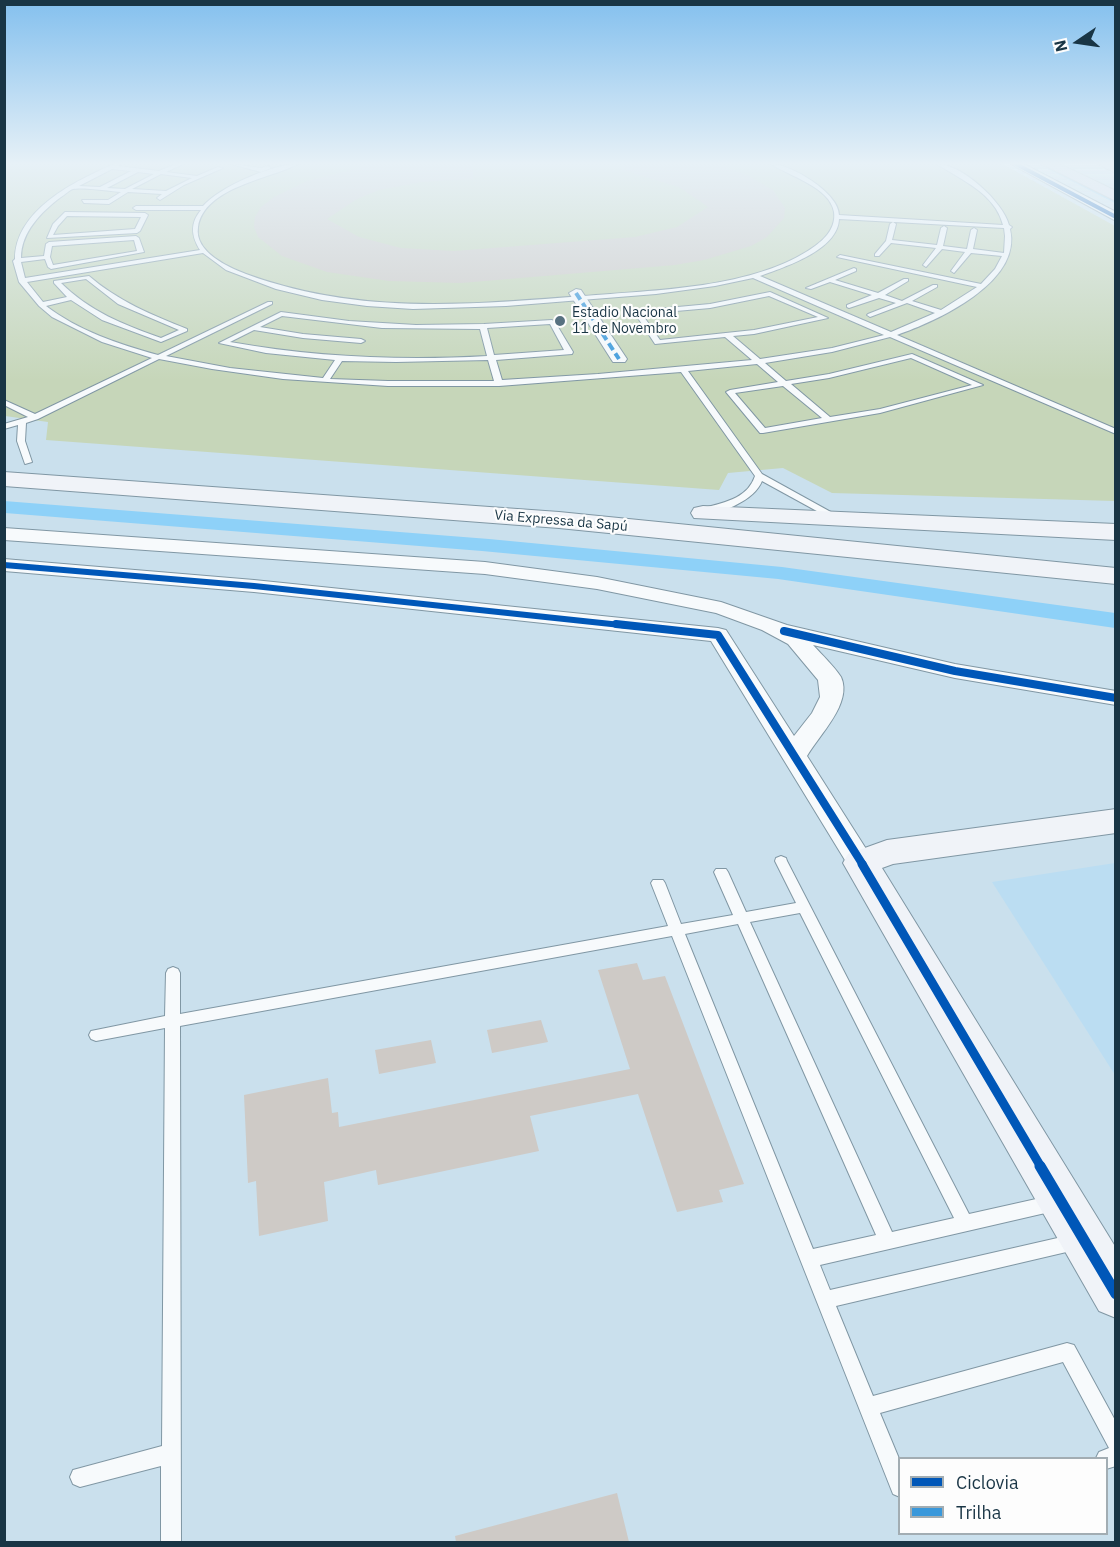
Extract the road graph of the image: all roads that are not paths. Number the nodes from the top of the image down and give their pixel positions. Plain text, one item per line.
1 (22, 236) edge
2 (49, 236) edge
3 (79, 236) edge
4 (112, 236) edge
5 (196, 236) edge
6 (830, 236) edge
7 (890, 236) edge
8 (942, 236) edge
9 (973, 236) edge
10 (1008, 236) edge
11 (108, 237) junction
12 (78, 239) junction
13 (889, 241) junction
14 (940, 247) junction
15 (970, 250) junction
16 (204, 251) junction
17 (877, 255) dead end
18 (1006, 255) junction
19 (111, 257) junction
20 (840, 257) dead end
21 (47, 258) junction
22 (16, 261) junction
23 (81, 262) junction
24 (926, 266) dead end
25 (854, 270) dead end
26 (954, 271) dead end
27 (754, 276) junction
28 (906, 280) dead end
29 (21, 281) junction
30 (832, 281) junction
31 (935, 286) dead end
32 (982, 286) junction
33 (809, 288) dead end
34 (578, 295) junction
35 (880, 296) junction
36 (70, 298) junction
37 (905, 302) junction
38 (270, 303) dead end
39 (41, 304) junction
40 (849, 306) dead end
41 (939, 312) junction
42 (870, 315) dead end
43 (117, 324) junction
44 (107, 327) dead end
45 (373, 327) junction
46 (252, 328) junction
47 (483, 328) junction
48 (97, 330) dead end
49 (87, 333) junction
50 (891, 335) junction
51 (728, 336) junction
52 (361, 341) junction
53 (157, 356) junction
54 (344, 358) junction
55 (492, 358) junction
56 (619, 359) dead end
57 (759, 361) junction
58 (683, 369) junction
59 (325, 381) junction
60 (499, 384) junction
61 (786, 384) junction
62 (4, 402) edge
63 (35, 417) junction
64 (830, 421) junction
65 (22, 422) junction
66 (4, 427) edge
67 (1116, 432) edge
68 (16, 461) edge
69 (759, 476) junction
70 (4, 479) edge
71 (698, 513) junction
72 (840, 520) junction
73 (1116, 532) edge
74 (4, 534) edge
75 (4, 565) edge
76 (1116, 576) edge
77 (784, 631) junction
78 (1116, 698) edge
79 (795, 755) junction
80 (1116, 822) edge
81 (781, 861) dead end
82 (861, 863) junction
83 (721, 872) dead end
84 (658, 883) dead end
85 (804, 907) junction
86 (742, 918) junction
87 (677, 931) junction
88 (173, 973) dead end
89 (173, 1022) junction
90 (96, 1035) dead end
91 (1060, 1202) junction
92 (965, 1223) junction
93 (1083, 1240) junction
94 (887, 1241) junction
95 (808, 1258) junction
96 (1116, 1294) edge
97 (825, 1300) junction
98 (867, 1407) junction
99 (1116, 1442) edge
100 (170, 1454) junction
101 (80, 1478) dead end
102 (898, 1482) edge
103 (171, 1542) edge

1 - 22 lane
2 - 12 lane
3 - 12 lane
4 - 11 lane
5 - 16 lane
6 - 27 lane
7 - 13 lane
8 - 14 lane
9 - 15 lane
10 - 18 lane
11 - 12 lane
11 - 19 lane
11 - 19 lane
12 - 21 lane
12 - 23 lane
13 - 14 lane
13 - 17 lane
14 - 15 lane
14 - 24 lane
15 - 18 lane
15 - 26 lane
16 - 29 lane
16 - 34 lane
18 - 32 lane
19 - 23 lane
20 - 32 lane
21 - 22 lane
21 - 23 lane
22 - 29 lane
25 - 30 lane
27 - 34 lane
27 - 50 lane
28 - 35 lane
29 - 39 lane
30 - 33 lane
30 - 35 lane
31 - 37 lane
32 - 41 lane
34 - 56 street
35 - 37 lane
35 - 40 lane
36 - 39 lane
36 - 43 lane
36 - 43 lane
37 - 41 lane
37 - 42 lane
38 - 53 lane
39 - 49 lane
41 - 50 lane
43 - 44 lane
45 - 46 lane
45 - 47 lane
45 - 52 lane
46 - 52 lane
46 - 54 lane
47 - 55 lane
47 - 55 lane
48 - 49 lane
49 - 53 lane
50 - 57 lane
50 - 67 lane
51 - 51 lane
51 - 57 lane
52 - 54 lane
53 - 59 lane
53 - 63 lane
54 - 55 lane
54 - 59 lane
55 - 60 lane
57 - 58 lane
57 - 61 lane
58 - 60 lane
58 - 69 lane
59 - 60 lane
61 - 64 lane
61 - 64 lane
61 - 64 lane
62 - 63 lane
63 - 65 lane
65 - 66 lane
65 - 68 lane
68 - 71 main road, Via Expressa da Sapú
69 - 71 lane
69 - 72 lane
70 - 76 main road, Via Expressa da Sapú
71 - 72 main road, Via Expressa da Sapú
72 - 73 main road, Via Expressa da Sapú
74 - 77 street
75 - 79 street
77 - 78 street
77 - 79 street
79 - 82 street
80 - 82 main road
81 - 85 lane
82 - 91 main road
83 - 86 lane
84 - 87 lane
85 - 86 lane
85 - 92 lane
86 - 87 lane
86 - 94 lane
87 - 89 lane
87 - 95 lane
88 - 89 lane
89 - 90 lane
89 - 100 lane
91 - 92 lane
91 - 93 main road
92 - 94 lane
93 - 96 main road
93 - 97 lane
94 - 95 lane
95 - 97 lane
97 - 98 lane
98 - 99 lane
98 - 102 lane
100 - 101 lane
100 - 103 lane

